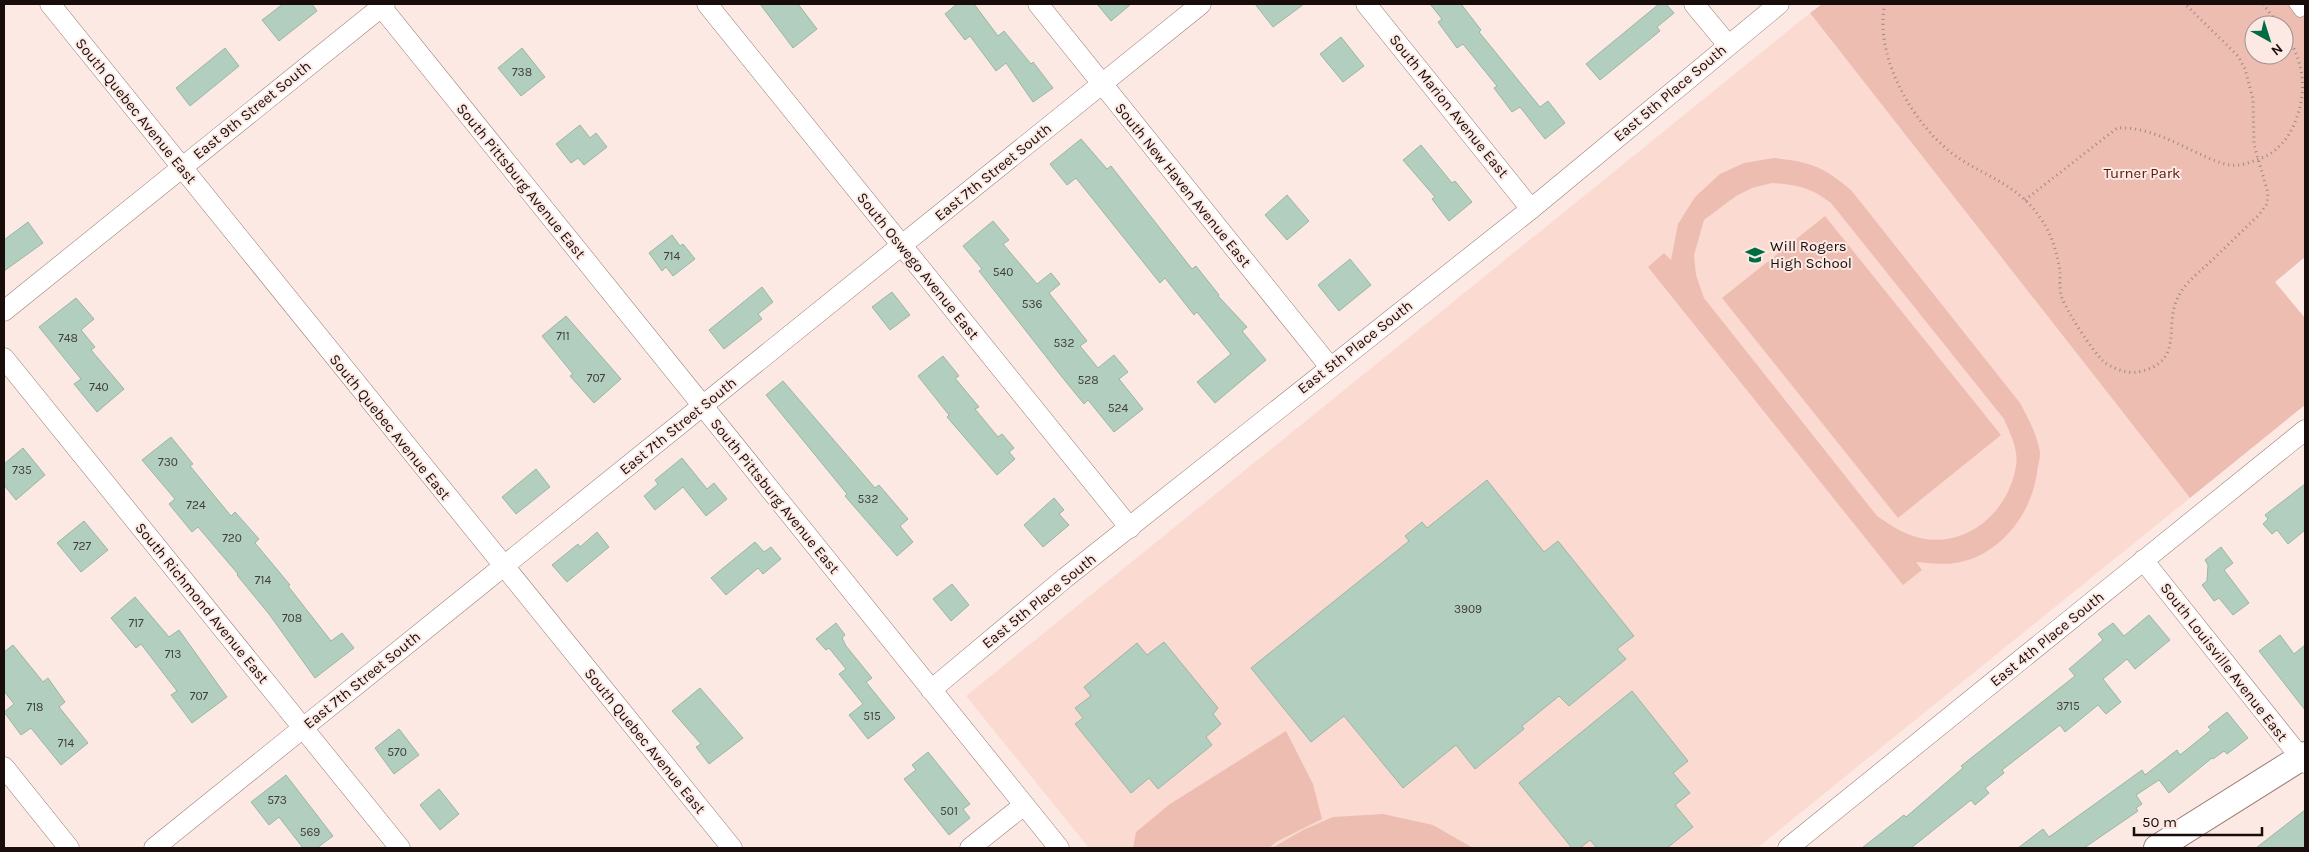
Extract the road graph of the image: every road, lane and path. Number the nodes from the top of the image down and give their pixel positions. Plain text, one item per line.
1 (50, 4) edge
2 (708, 4) edge
3 (1038, 4) edge
4 (1201, 4) edge
5 (1366, 4) edge
6 (1694, 4) edge
7 (1779, 4) edge
8 (1884, 4) edge
9 (2185, 4) edge
10 (2263, 4) edge
11 (2294, 4) edge
12 (382, 5) edge
13 (2305, 8) edge
14 (2271, 15) edge
15 (1728, 45) junction
16 (2294, 48) edge
17 (1102, 85) junction
18 (2257, 160) junction
19 (182, 167) junction
20 (2025, 200) junction
21 (1531, 209) junction
22 (901, 245) junction
23 (4, 311) edge
24 (4, 358) edge
25 (1330, 367) junction
26 (703, 406) junction
27 (2305, 430) edge
28 (1130, 528) junction
29 (2143, 560) junction
30 (502, 566) junction
31 (931, 690) junction
32 (302, 728) junction
33 (2304, 759) edge
34 (4, 767) edge
35 (1024, 805) junction
36 (69, 848) edge
37 (154, 848) edge
38 (400, 848) edge
39 (732, 848) edge
40 (970, 848) edge
41 (1059, 848) edge
42 (1788, 848) edge
43 (2156, 848) edge

1 - 19 street, South Quebec Avenue East
2 - 22 street, South Oswego Avenue East
3 - 17 street, South New Haven Avenue East
4 - 17 street, East 7th Street South
5 - 21 street, South Marion Avenue East
6 - 15 street
7 - 15 street, East 5th Place South
8 - 20 path
9 - 18 path
10 - 14 path
11 - 13 lane
12 - 19 street, East 9th Street South
12 - 26 street, South Pittsburg Avenue East
15 - 21 street, East 5th Place South
16 - 18 path
17 - 22 street, East 7th Street South
17 - 25 street, South New Haven Avenue East
18 - 20 path
18 - 20 path
19 - 23 street, East 9th Street South
19 - 30 street, South Quebec Avenue East
21 - 25 street, East 5th Place South
22 - 26 street, East 7th Street South
22 - 28 street, South Oswego Avenue East
24 - 32 street, South Richmond Avenue East
25 - 28 street, East 5th Place South
26 - 30 street, East 7th Street South
26 - 31 street, South Pittsburg Avenue East
27 - 29 street, East 4th Place South
28 - 31 street, East 5th Place South
29 - 33 street, South Louisville Avenue East
29 - 42 street, East 4th Place South
30 - 32 street, East 7th Street South
30 - 39 street, South Quebec Avenue East
31 - 35 street, South Pittsburg Avenue East
32 - 37 street, East 7th Street South
32 - 38 street, South Richmond Avenue East
33 - 43 street
34 - 36 street
35 - 40 street
35 - 41 street, South Pittsburg Avenue East

